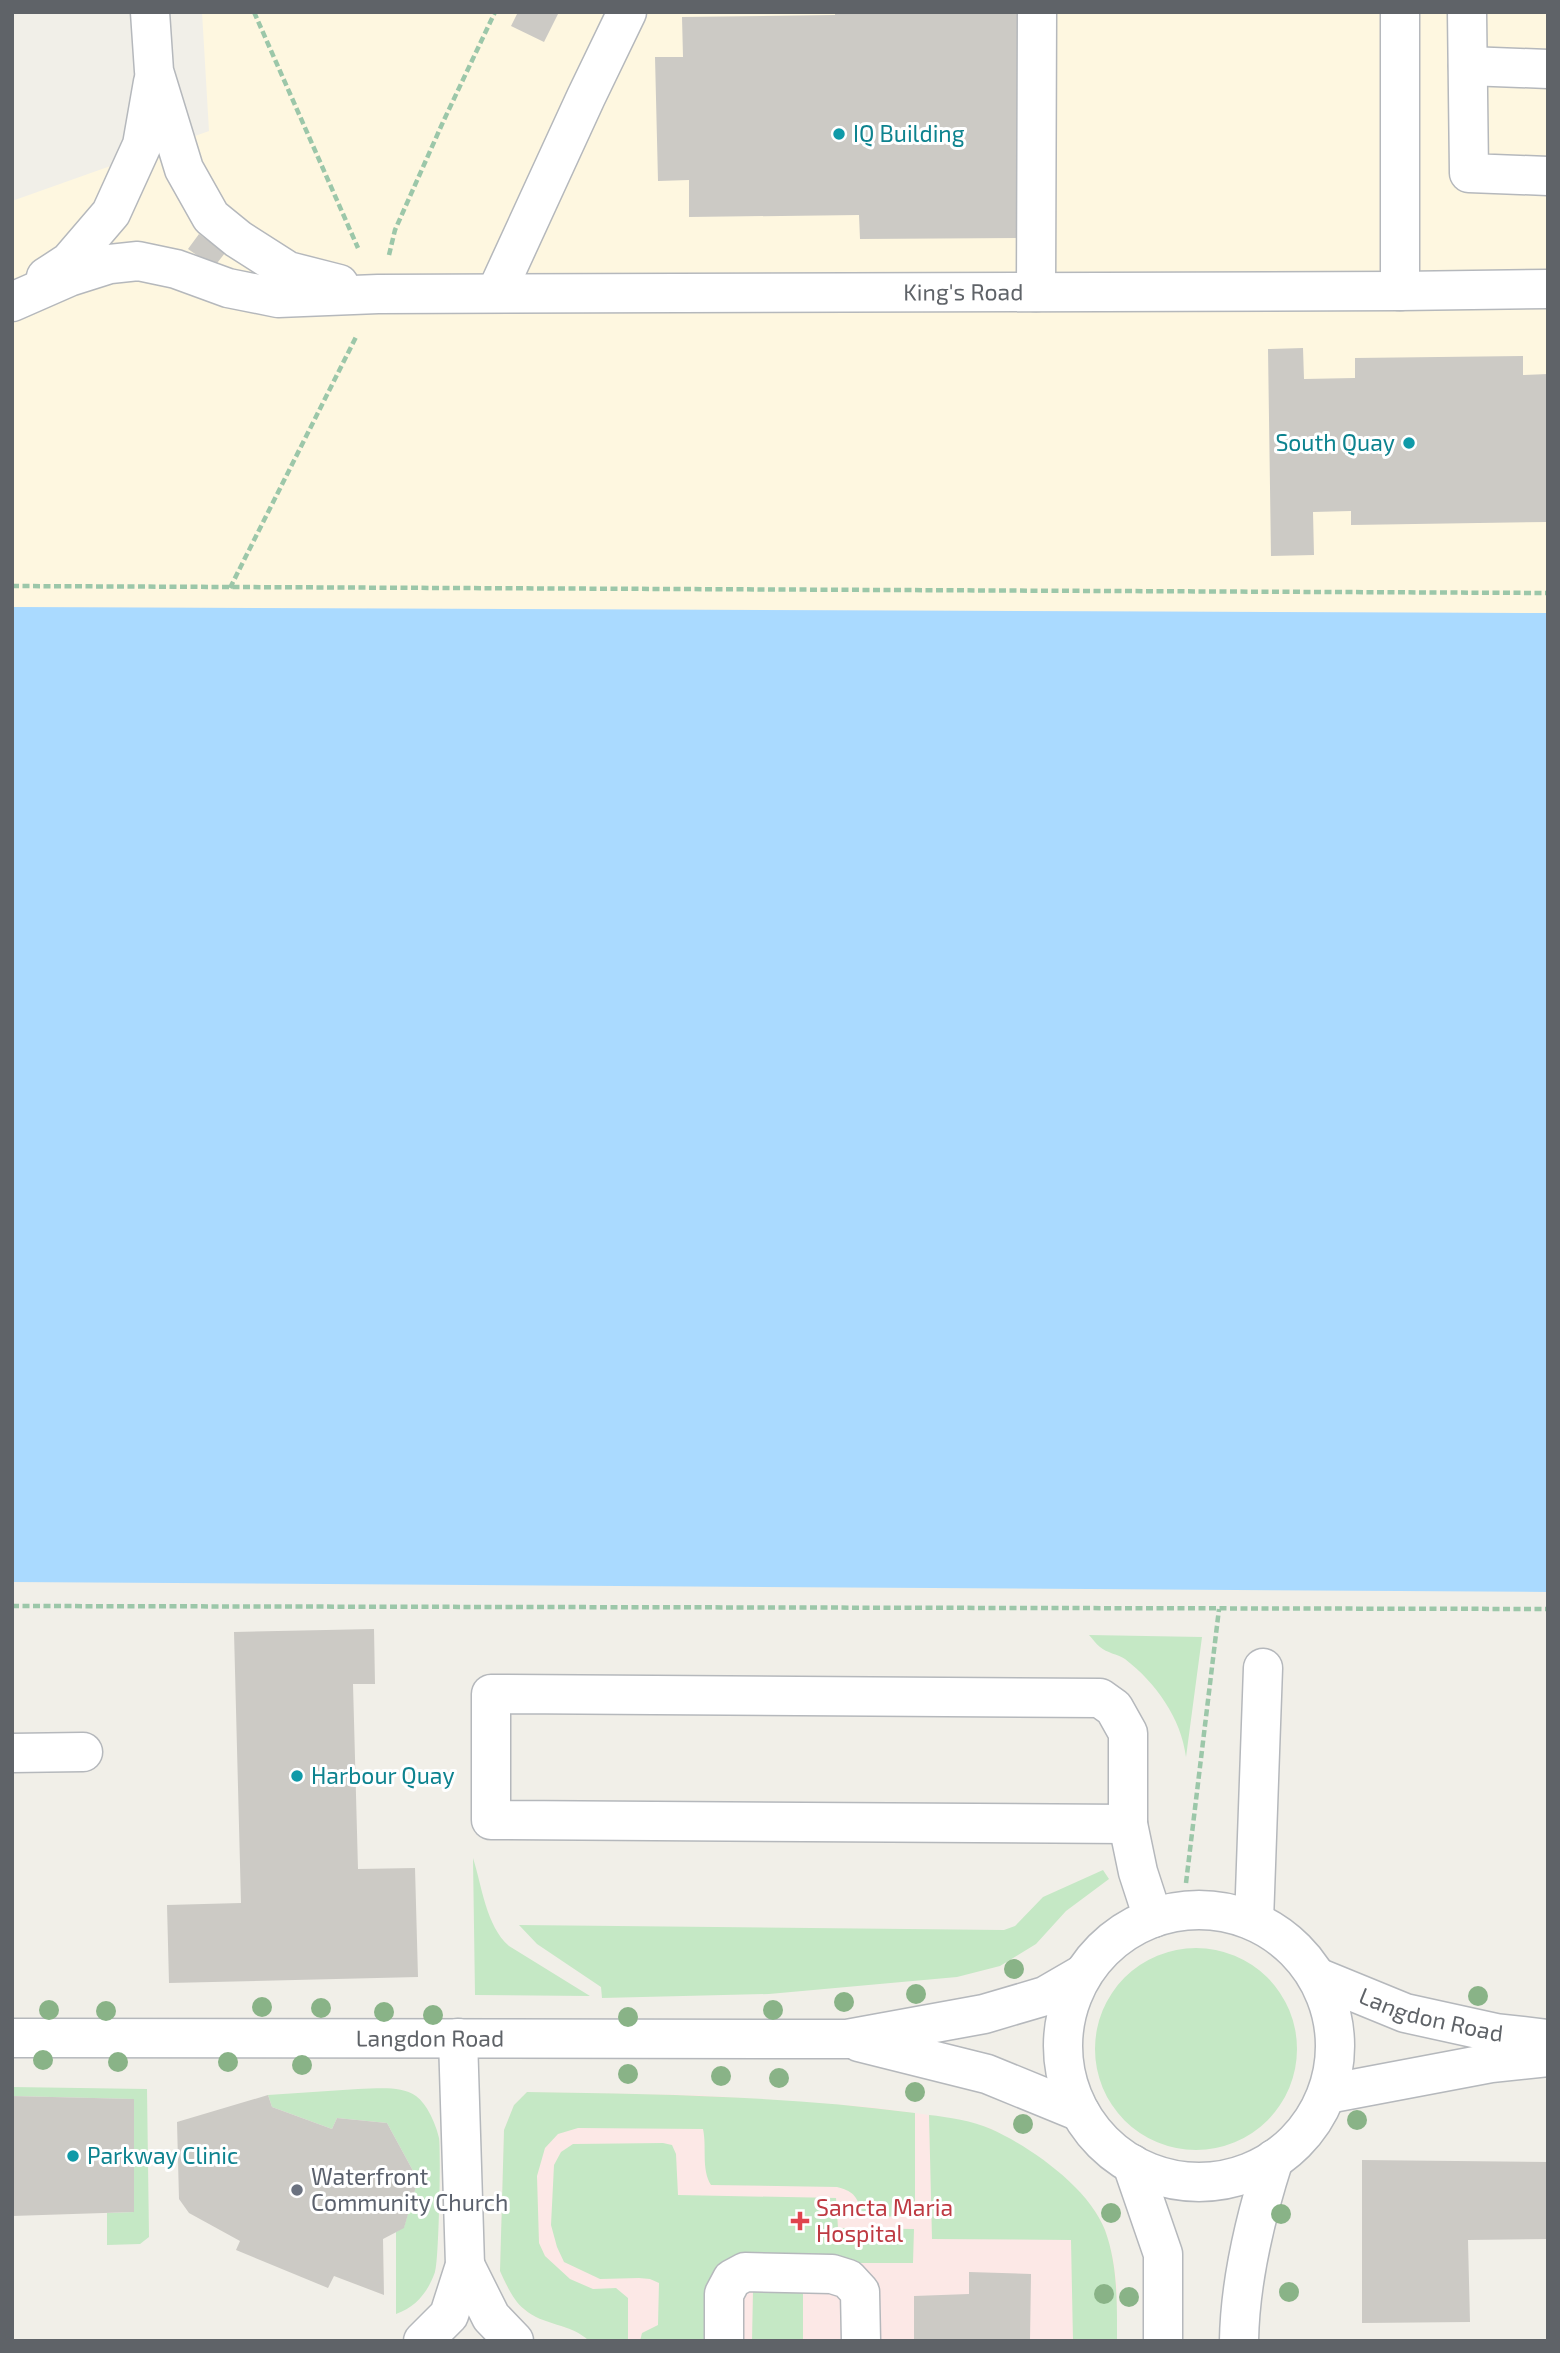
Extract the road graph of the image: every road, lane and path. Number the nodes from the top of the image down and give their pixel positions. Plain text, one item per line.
1 (150, 12) edge
2 (254, 12) edge
3 (495, 12) edge
4 (627, 12) edge
5 (1037, 12) edge
6 (1400, 12) edge
7 (1467, 12) edge
8 (1468, 66) junction
9 (1548, 69) edge
10 (154, 71) junction
11 (1548, 176) edge
12 (1548, 289) edge
13 (1400, 291) junction
14 (1036, 292) junction
15 (496, 293) junction
16 (378, 294) junction
17 (12, 300) edge
18 (12, 586) edge
19 (230, 588) junction
20 (1548, 593) edge
21 (12, 1606) edge
22 (1219, 1609) junction
23 (1548, 1609) edge
24 (1263, 1668) dead end
25 (83, 1752) dead end
26 (12, 1753) edge
27 (1128, 1824) junction
28 (1168, 1914) junction
29 (1254, 1921) junction
30 (1083, 1974) junction
31 (1317, 1977) junction
32 (12, 2038) edge
33 (458, 2038) junction
34 (846, 2039) junction
35 (1548, 2039) edge
36 (1548, 2057) edge
37 (1327, 2094) junction
38 (1080, 2112) junction
39 (1274, 2159) junction
40 (1132, 2164) junction
41 (465, 2265) junction
42 (423, 2341) edge
43 (514, 2341) edge
44 (724, 2341) edge
45 (860, 2341) edge
46 (1163, 2341) edge
47 (1239, 2341) edge

1 - 10 street
2 - 16 path
3 - 16 path
4 - 15 street
5 - 14 street
6 - 13 street
7 - 8 street
8 - 9 street
8 - 11 street
10 - 16 street
10 - 17 street
12 - 13 street, King's Road
13 - 14 street, King's Road
14 - 15 street, King's Road
15 - 16 street, King's Road
16 - 17 street
16 - 19 path
18 - 19 path
19 - 20 path
21 - 22 path
22 - 23 path
22 - 28 path
24 - 29 street
25 - 26 street
27 - 27 street
27 - 28 street
28 - 29 street
28 - 30 street
29 - 31 street
30 - 34 street, Langdon Road
30 - 38 street
31 - 35 street, Langdon Road
31 - 37 street
32 - 33 street, Langdon Road
33 - 34 street, Langdon Road
33 - 41 street
34 - 38 street, Langdon Road
36 - 37 street, Langdon Road
37 - 39 street
38 - 40 street
39 - 40 street
39 - 47 street
40 - 46 street
41 - 42 street
41 - 43 street
44 - 45 street

